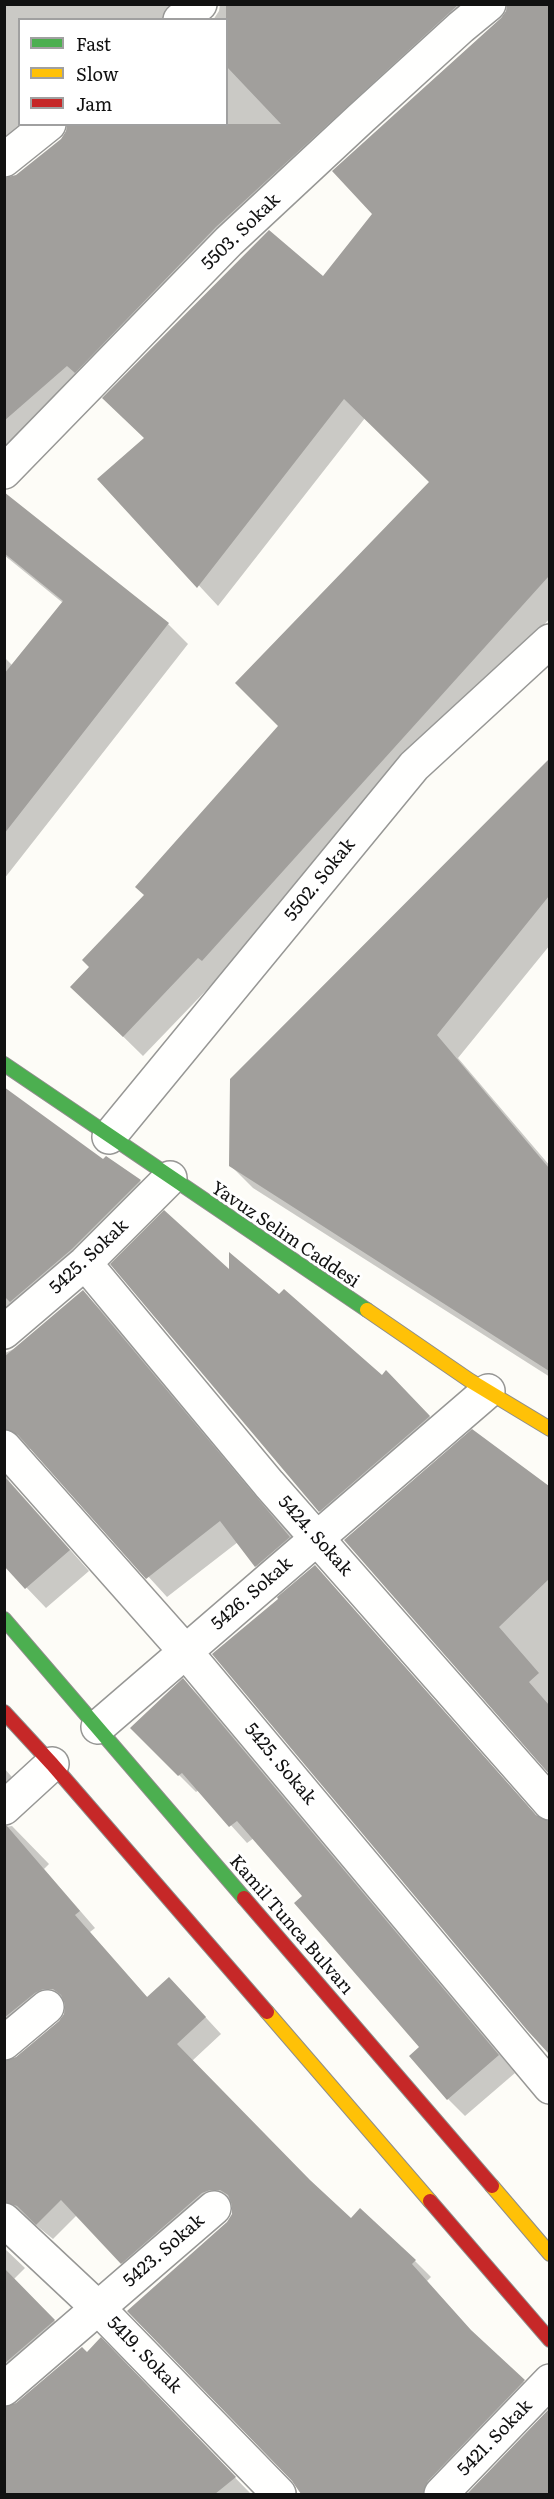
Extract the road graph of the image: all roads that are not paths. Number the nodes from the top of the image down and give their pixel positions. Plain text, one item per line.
1 (200, 4) edge
2 (489, 4) edge
3 (182, 18) edge
4 (46, 126) edge
5 (4, 160) edge
6 (4, 472) edge
7 (549, 641) edge
8 (9, 1075) edge
9 (109, 1137) junction
10 (170, 1178) junction
11 (86, 1263) junction
12 (4, 1332) edge
13 (488, 1391) junction
14 (549, 1429) edge
15 (4, 1447) edge
16 (317, 1538) junction
17 (4, 1619) edge
18 (185, 1651) junction
19 (4, 1712) edge
20 (98, 1727) junction
21 (52, 1764) junction
22 (549, 1803) edge
23 (4, 1808) edge
24 (47, 2007) dead end
25 (4, 2043) edge
26 (549, 2087) edge
27 (214, 2208) dead end
28 (4, 2220) edge
29 (549, 2254) edge
30 (98, 2308) junction
31 (549, 2340) edge
32 (549, 2381) edge
33 (4, 2389) edge
34 (279, 2494) edge
35 (441, 2494) edge

1 - 3 street
2 - 6 street, 5503. Sokak
4 - 5 street
7 - 9 street, 5502. Sokak
8 - 9 main road, Yavuz Selim Caddesi
9 - 10 main road, Yavuz Selim Caddesi
10 - 11 street, 5425. Sokak
10 - 13 main road, Yavuz Selim Caddesi
11 - 12 street, 5425. Sokak
11 - 16 street, 5424. Sokak
13 - 14 main road, Yavuz Selim Caddesi
13 - 16 street, 5426. Sokak
15 - 18 street, 5425. Sokak
16 - 18 street, 5426. Sokak
16 - 22 street, 5424. Sokak
17 - 20 main road, Kamil Tunca Bulvarı
18 - 20 street, 5426. Sokak
18 - 26 street, 5425. Sokak
19 - 21 main road
20 - 29 main road, Kamil Tunca Bulvarı
21 - 23 street
21 - 31 main road
24 - 25 street
27 - 30 street, 5423. Sokak
28 - 30 street, 5419. Sokak
30 - 33 street, 5423. Sokak
30 - 34 street, 5419. Sokak
32 - 35 street, 5421. Sokak

